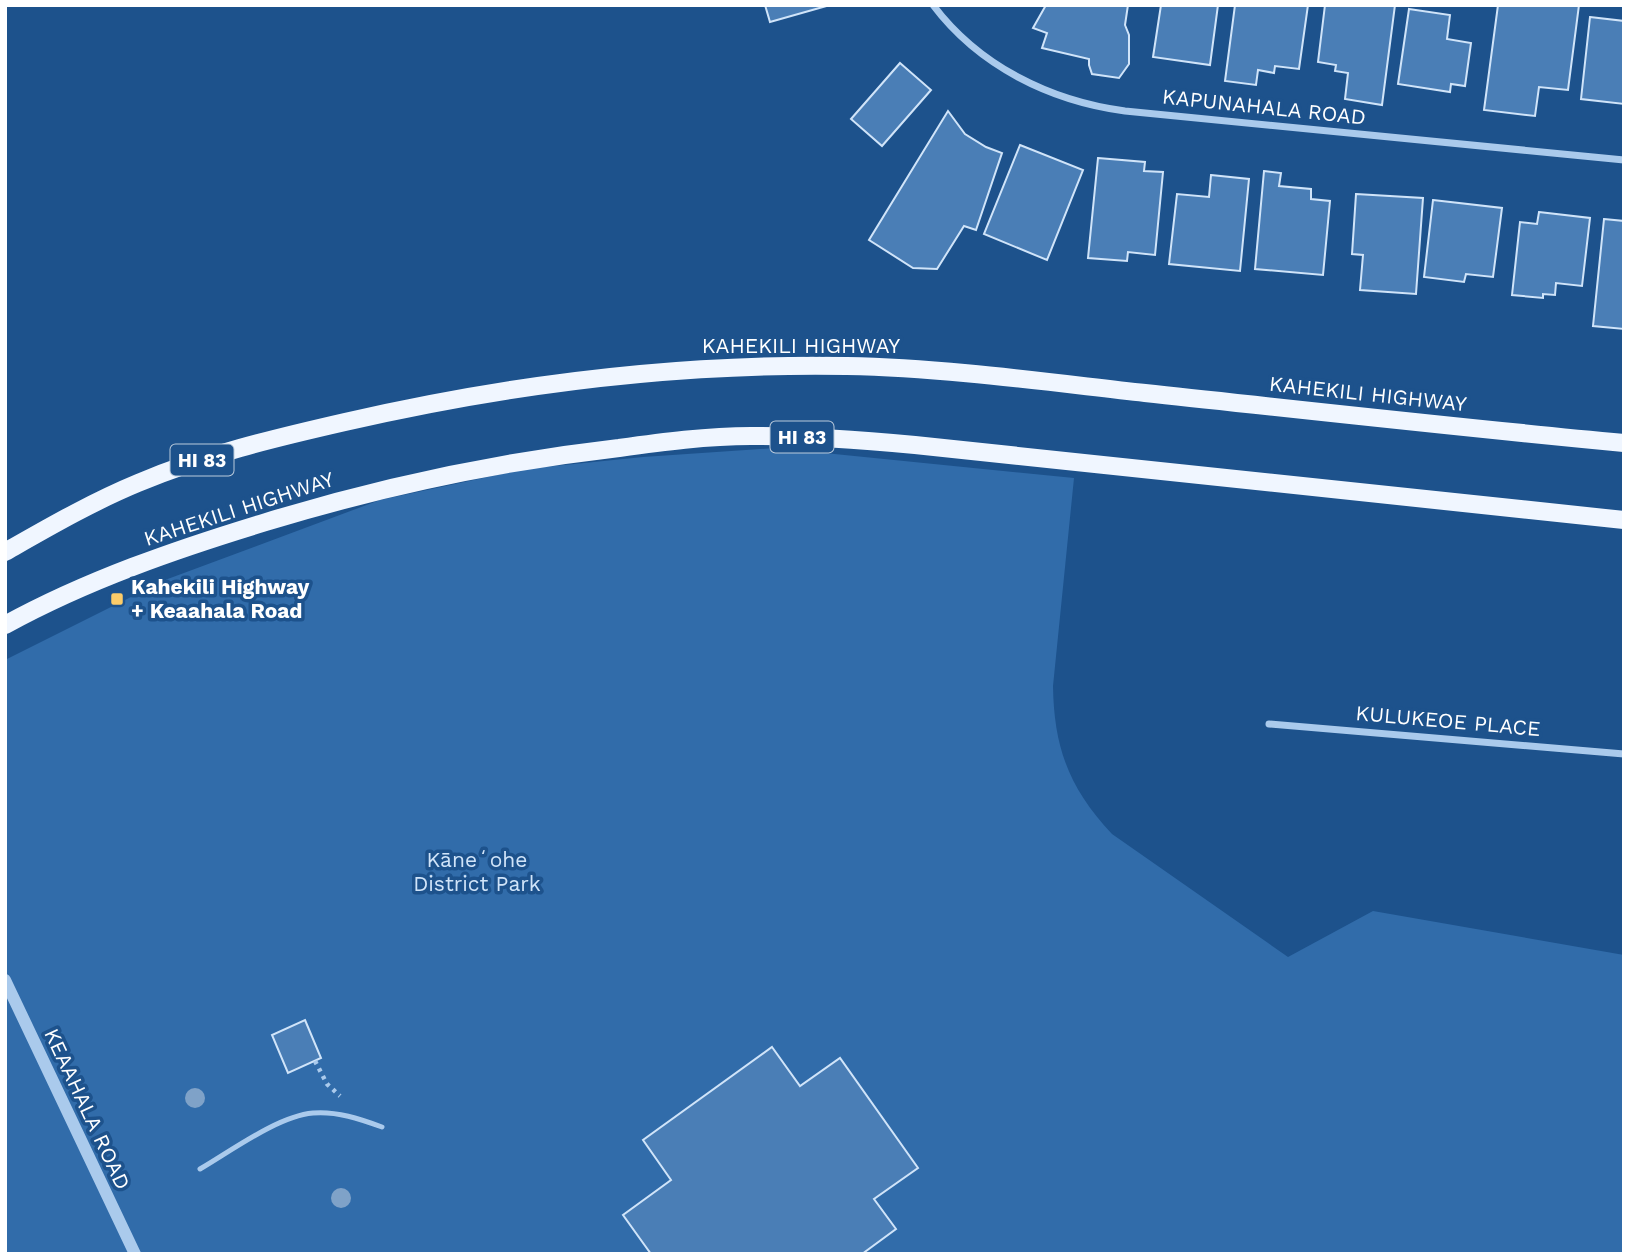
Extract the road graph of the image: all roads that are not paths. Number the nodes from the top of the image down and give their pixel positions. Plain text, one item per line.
1 (933, 5) edge
2 (1624, 160) edge
3 (1624, 443) edge
4 (1624, 520) edge
5 (5, 552) edge
6 (5, 625) edge
7 (1269, 724) dead end
8 (1624, 754) edge
9 (5, 981) edge
10 (382, 1127) dead end
11 (200, 1168) dead end
12 (135, 1254) edge

1 - 2 street, KAPUNAHALA ROAD
3 - 5 main road, KAHEKILI HIGHWAY / HI 83
4 - 6 main road, KAHEKILI HIGHWAY / HI 83
7 - 8 street, KULUKEOE PLACE
9 - 12 street, KEAAHALA ROAD
10 - 11 lane

